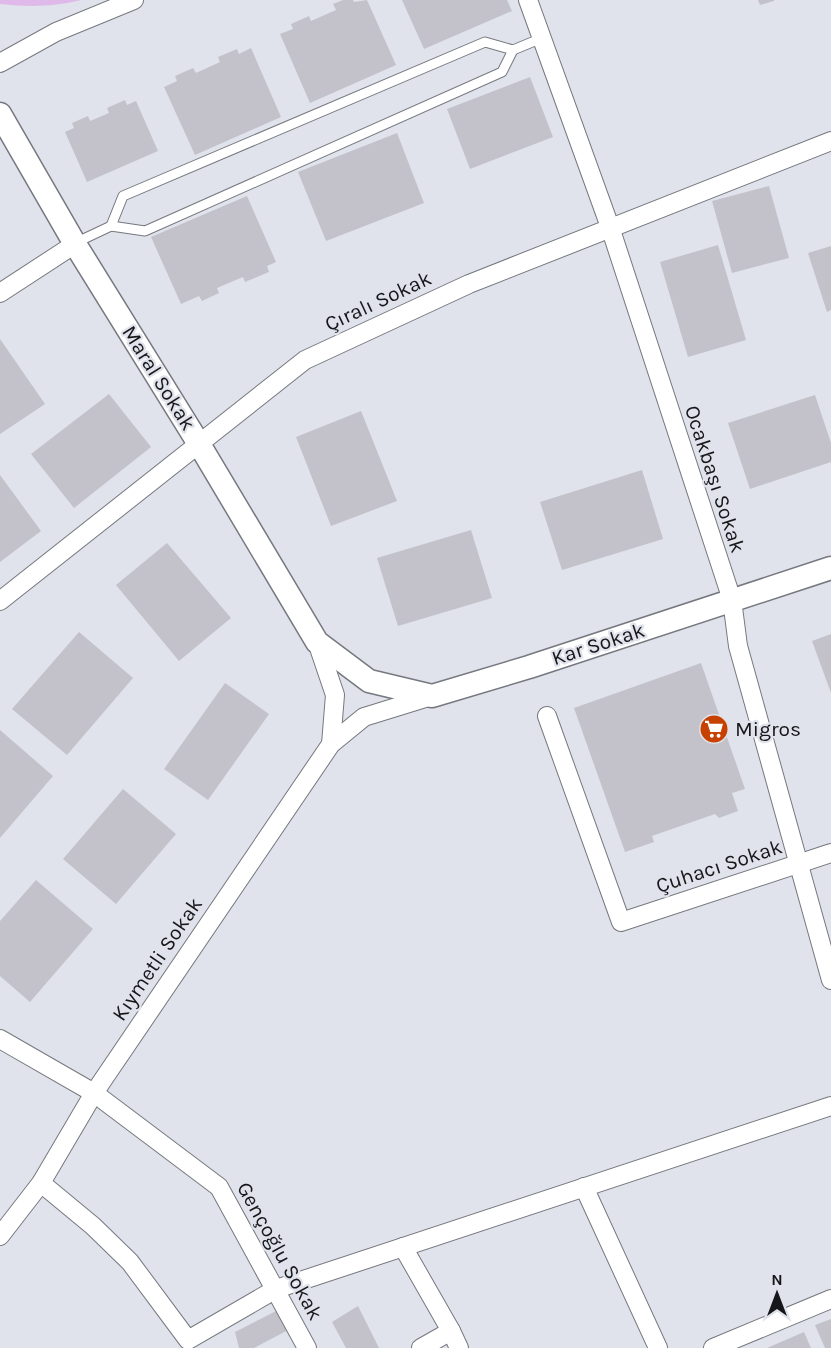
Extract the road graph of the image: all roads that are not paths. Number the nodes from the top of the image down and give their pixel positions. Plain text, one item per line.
1 (134, 0) edge
2 (528, 0) edge
3 (542, 38) junction
4 (513, 50) junction
5 (0, 63) edge
6 (0, 114) edge
7 (831, 141) edge
8 (111, 226) junction
9 (610, 227) junction
10 (75, 244) junction
11 (0, 292) edge
12 (200, 444) junction
13 (831, 568) edge
14 (732, 600) junction
15 (0, 601) edge
16 (316, 642) junction
17 (432, 696) junction
18 (547, 716) dead end
19 (364, 717) joint
20 (331, 744) junction
21 (831, 853) edge
22 (798, 864) junction
23 (831, 980) edge
24 (0, 1039) edge
25 (94, 1093) junction
26 (831, 1106) edge
27 (41, 1183) junction
28 (584, 1187) junction
29 (0, 1236) edge
30 (403, 1247) junction
31 (276, 1289) junction
32 (831, 1299) edge
33 (451, 1331) junction
34 (190, 1344) edge
35 (307, 1348) edge
36 (422, 1348) edge
37 (459, 1348) edge
38 (658, 1348) edge
39 (713, 1348) edge

1 - 5 street
2 - 3 street, Ocakbaşı Sokak
3 - 4 lane
3 - 9 street, Ocakbaşı Sokak
4 - 8 lane
4 - 8 lane
6 - 10 street, Maral Sokak
7 - 9 street, Çıralı Sokak
8 - 10 lane
9 - 12 street, Çıralı Sokak
9 - 14 street, Ocakbaşı Sokak
10 - 11 street
10 - 12 street, Maral Sokak
12 - 15 street, Çıralı Sokak
12 - 16 street, Maral Sokak
13 - 14 street, Kar Sokak
14 - 17 street, Kar Sokak
14 - 22 street, Ocakbaşı Sokak
16 - 17 street
16 - 20 street
17 - 19 street, Kar Sokak
18 - 22 street, Çuhacı Sokak
19 - 20 street, Kıymetli Sokak
20 - 25 street, Kıymetli Sokak
21 - 22 street, Çuhacı Sokak
22 - 23 street, Ocakbaşı Sokak
24 - 25 street, Gençoğlu Sokak
25 - 27 street, Kıymetli Sokak
25 - 31 street, Gençoğlu Sokak
26 - 28 street
27 - 29 street, Kıymetli Sokak
27 - 34 street
28 - 30 street
28 - 38 street
30 - 31 street
30 - 33 street
31 - 34 street
31 - 35 street, Gençoğlu Sokak
32 - 39 street
33 - 36 street
33 - 37 street

